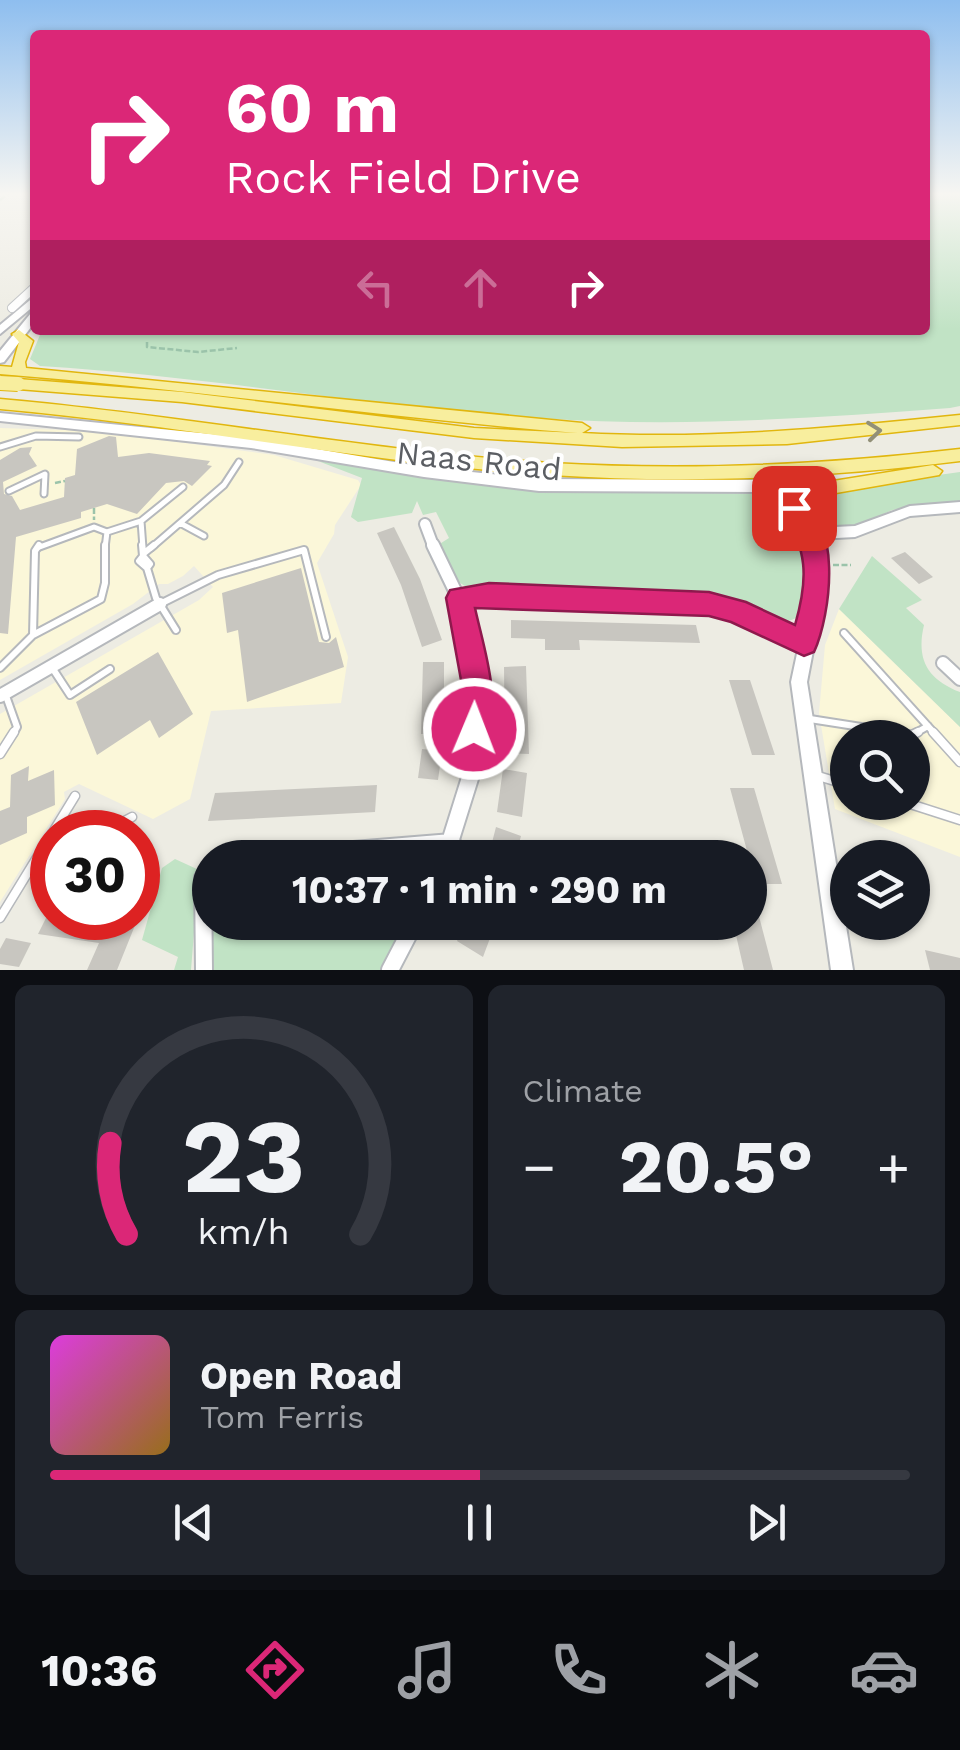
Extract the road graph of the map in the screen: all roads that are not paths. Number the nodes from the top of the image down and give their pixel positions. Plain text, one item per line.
1 (30, 292) edge
2 (30, 304) edge
3 (12, 308) dead end
4 (30, 316) edge
5 (30, 319) edge
6 (0, 331) edge
7 (19, 334) junction
8 (0, 343) edge
9 (0, 358) edge
10 (0, 370) edge
11 (12, 380) edge
12 (0, 404) edge
13 (4, 418) edge
14 (960, 420) edge
15 (48, 421) junction
16 (36, 436) junction
17 (78, 437) dead end
18 (0, 447) edge
19 (960, 456) edge
20 (354, 458) junction
21 (239, 462) dead end
22 (960, 467) edge
23 (818, 470) junction
24 (890, 478) junction
25 (760, 486) junction
26 (184, 488) dead end
27 (8, 491) dead end
28 (44, 494) dead end
29 (960, 507) edge
30 (141, 521) junction
31 (180, 523) junction
32 (425, 524) dead end
33 (807, 525) junction
34 (107, 532) junction
35 (204, 536) dead end
36 (143, 555) junction
37 (460, 598) junction
38 (160, 604) junction
39 (176, 630) dead end
40 (844, 633) dead end
41 (33, 635) junction
42 (326, 636) dead end
43 (804, 643) junction
44 (943, 663) dead end
45 (51, 666) junction
46 (0, 668) edge
47 (110, 670) dead end
48 (960, 679) edge
49 (3, 695) edge
50 (802, 718) junction
51 (923, 720) edge
52 (830, 722) edge
53 (930, 728) edge
54 (0, 754) edge
55 (960, 762) edge
56 (810, 774) junction
57 (830, 780) edge
58 (75, 796) dead end
59 (67, 810) edge
60 (930, 810) edge
61 (960, 820) edge
62 (452, 840) edge
63 (30, 870) edge
64 (0, 918) edge
65 (204, 940) edge
66 (406, 940) edge
67 (204, 970) edge
68 (390, 970) edge
69 (842, 970) edge

1 - 3 street
2 - 6 main road
4 - 8 main road
5 - 7 main road
7 - 9 main road
7 - 11 highway
10 - 11 highway, Naas Road
11 -> 14 highway, Naas Road
12 - 23 highway, Naas Road
13 - 15 main road
15 - 16 lane
15 - 20 main road
16 - 17 lane
16 - 18 lane
19 - 23 highway, Naas Road
20 - 23 highway
20 - 25 main road
21 - 31 lane
22 - 24 highway
24 - 25 lane
24 - 33 highway
25 - 33 street
26 - 30 lane
27 - 28 lane
29 - 33 street
30 - 34 lane
30 - 36 lane
31 - 35 lane
31 - 36 lane
32 - 37 street
33 - 43 street
34 - 41 lane
34 - 41 lane
36 - 38 lane
37 - 43 street
37 - 62 street
38 - 39 lane
38 - 42 lane
38 - 45 street
40 - 51 lane
41 - 46 lane
43 - 50 street
44 - 48 street
45 - 47 lane
45 - 49 street
49 - 54 lane
50 - 52 lane
50 - 56 street
53 - 55 lane
56 - 57 lane
56 - 69 street
58 - 59 lane
60 - 61 lane
63 - 64 lane
65 - 67 street
66 - 68 street

